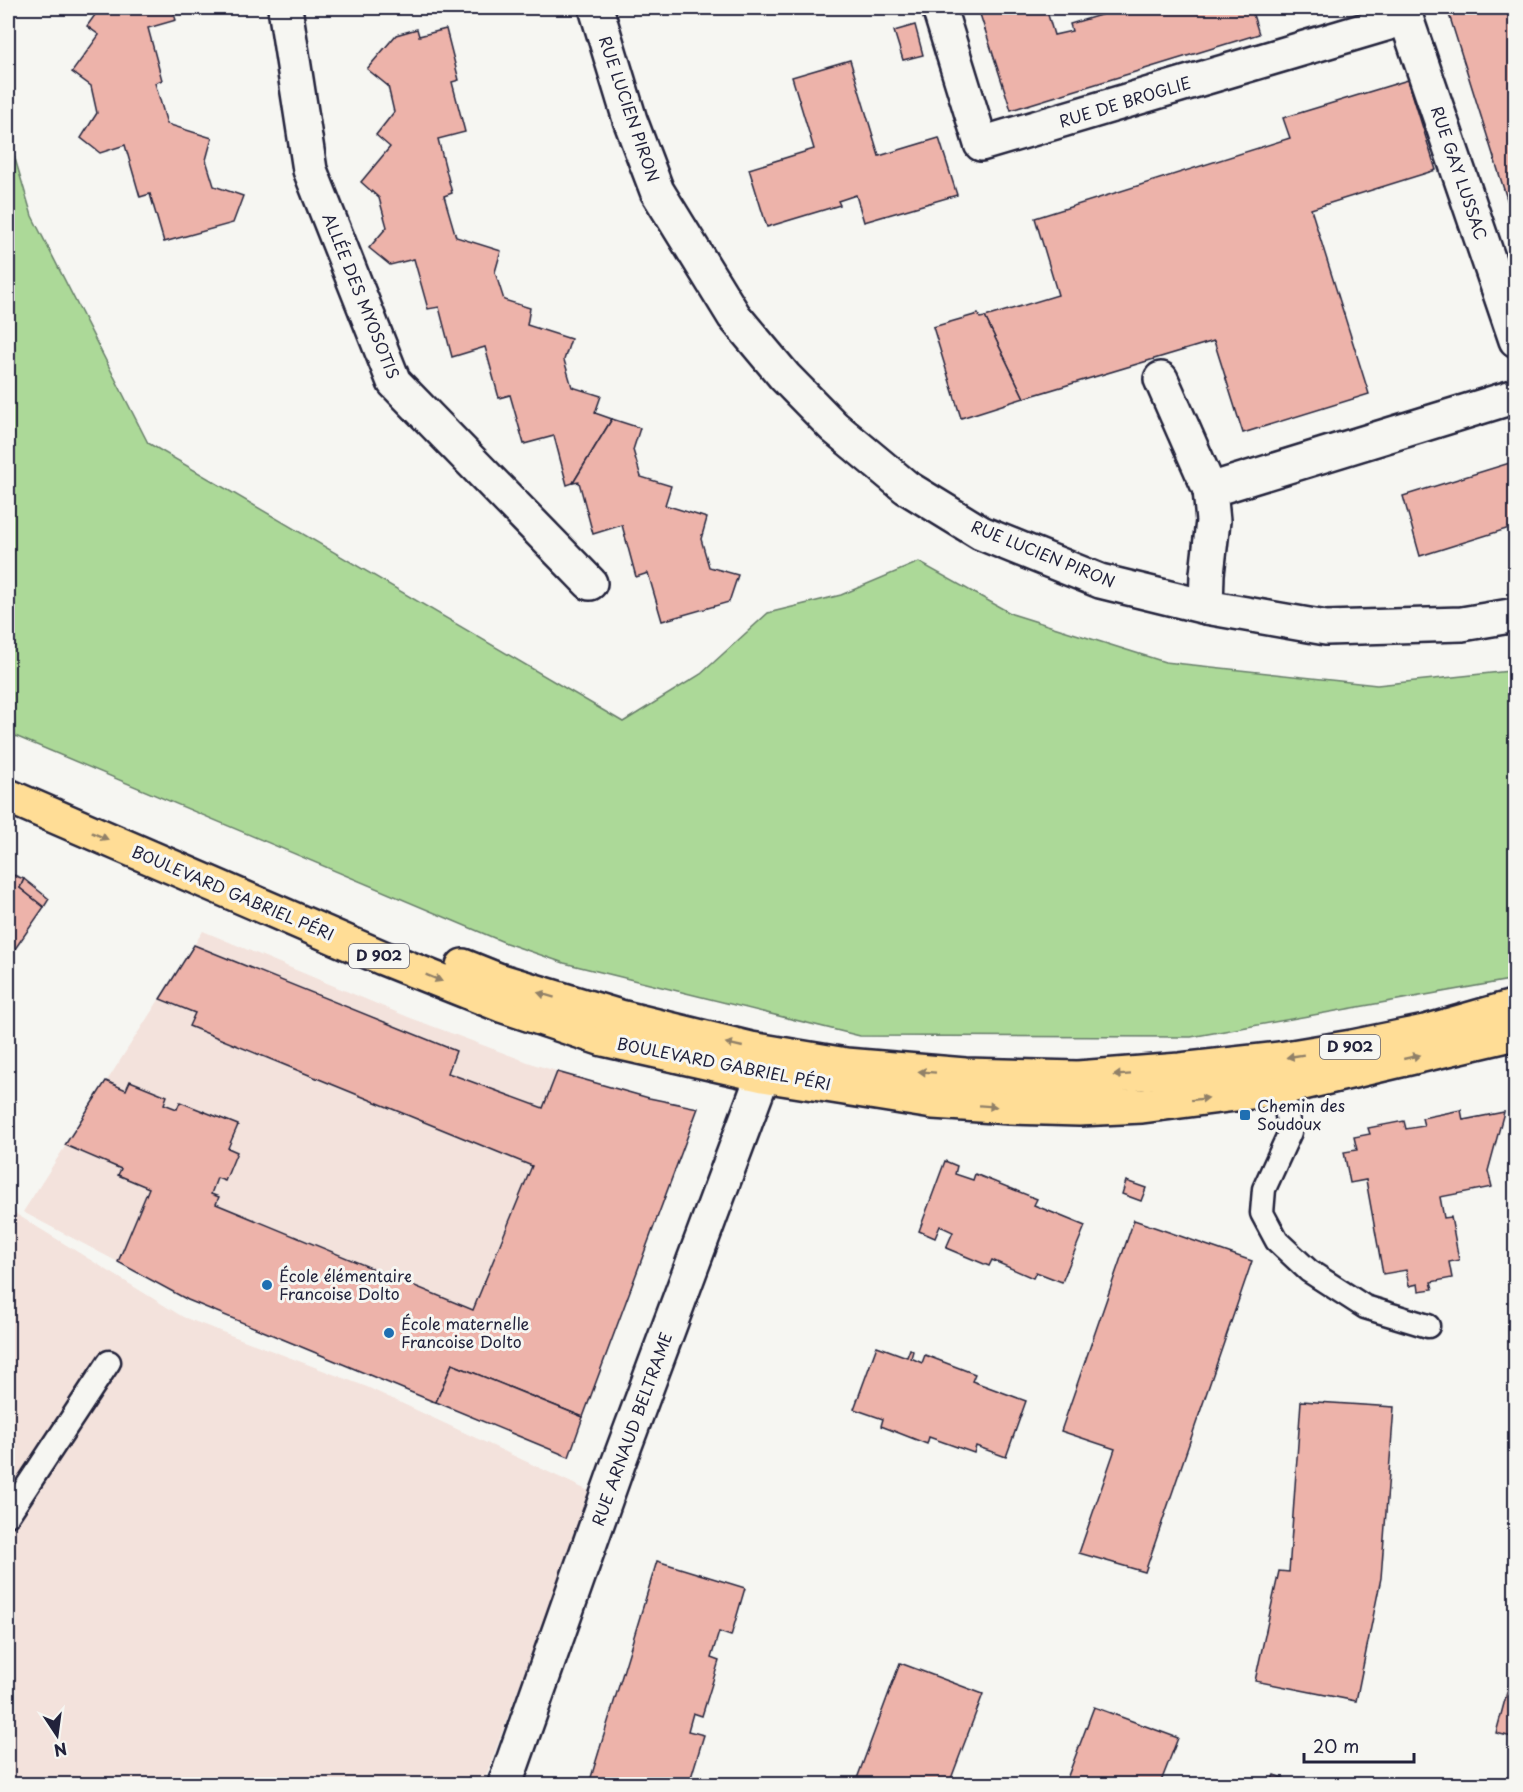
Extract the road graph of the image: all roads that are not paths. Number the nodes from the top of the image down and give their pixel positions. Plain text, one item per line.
1 (285, 8) edge
2 (596, 8) edge
3 (939, 8) edge
4 (1403, 13) edge
5 (1505, 275) edge
6 (1515, 340) edge
7 (1161, 379) dead end
8 (1515, 396) edge
9 (1210, 490) junction
10 (590, 583) dead end
11 (1206, 607) junction
12 (1515, 615) edge
13 (8, 774) edge
14 (8, 796) edge
15 (1515, 1006) edge
16 (1515, 1033) edge
17 (764, 1075) junction
18 (1282, 1088) junction
19 (1428, 1326) dead end
20 (109, 1362) dead end
21 (8, 1515) edge
22 (505, 1785) edge

1 - 10 street, ALLÉE DES MYOSOTIS
2 - 11 street, RUE LUCIEN PIRON
3 - 4 street, RUE DE BROGLIE
4 - 5 street, RUE GAY LUSSAC
5 - 6 street, RUE GAY LUSSAC
7 - 9 street
8 - 9 street
9 - 11 street
11 - 12 street, RUE LUCIEN PIRON
15 -> 13 main road, BOULEVARD GABRIEL PÉRI / D 902
14 -> 17 main road, BOULEVARD GABRIEL PÉRI / D 902
18 -> 16 main road, BOULEVARD GABRIEL PÉRI / D 902
17 -> 18 main road, BOULEVARD GABRIEL PÉRI / D 902
17 - 22 street, RUE ARNAUD BELTRAME
18 - 19 lane
20 - 21 lane

